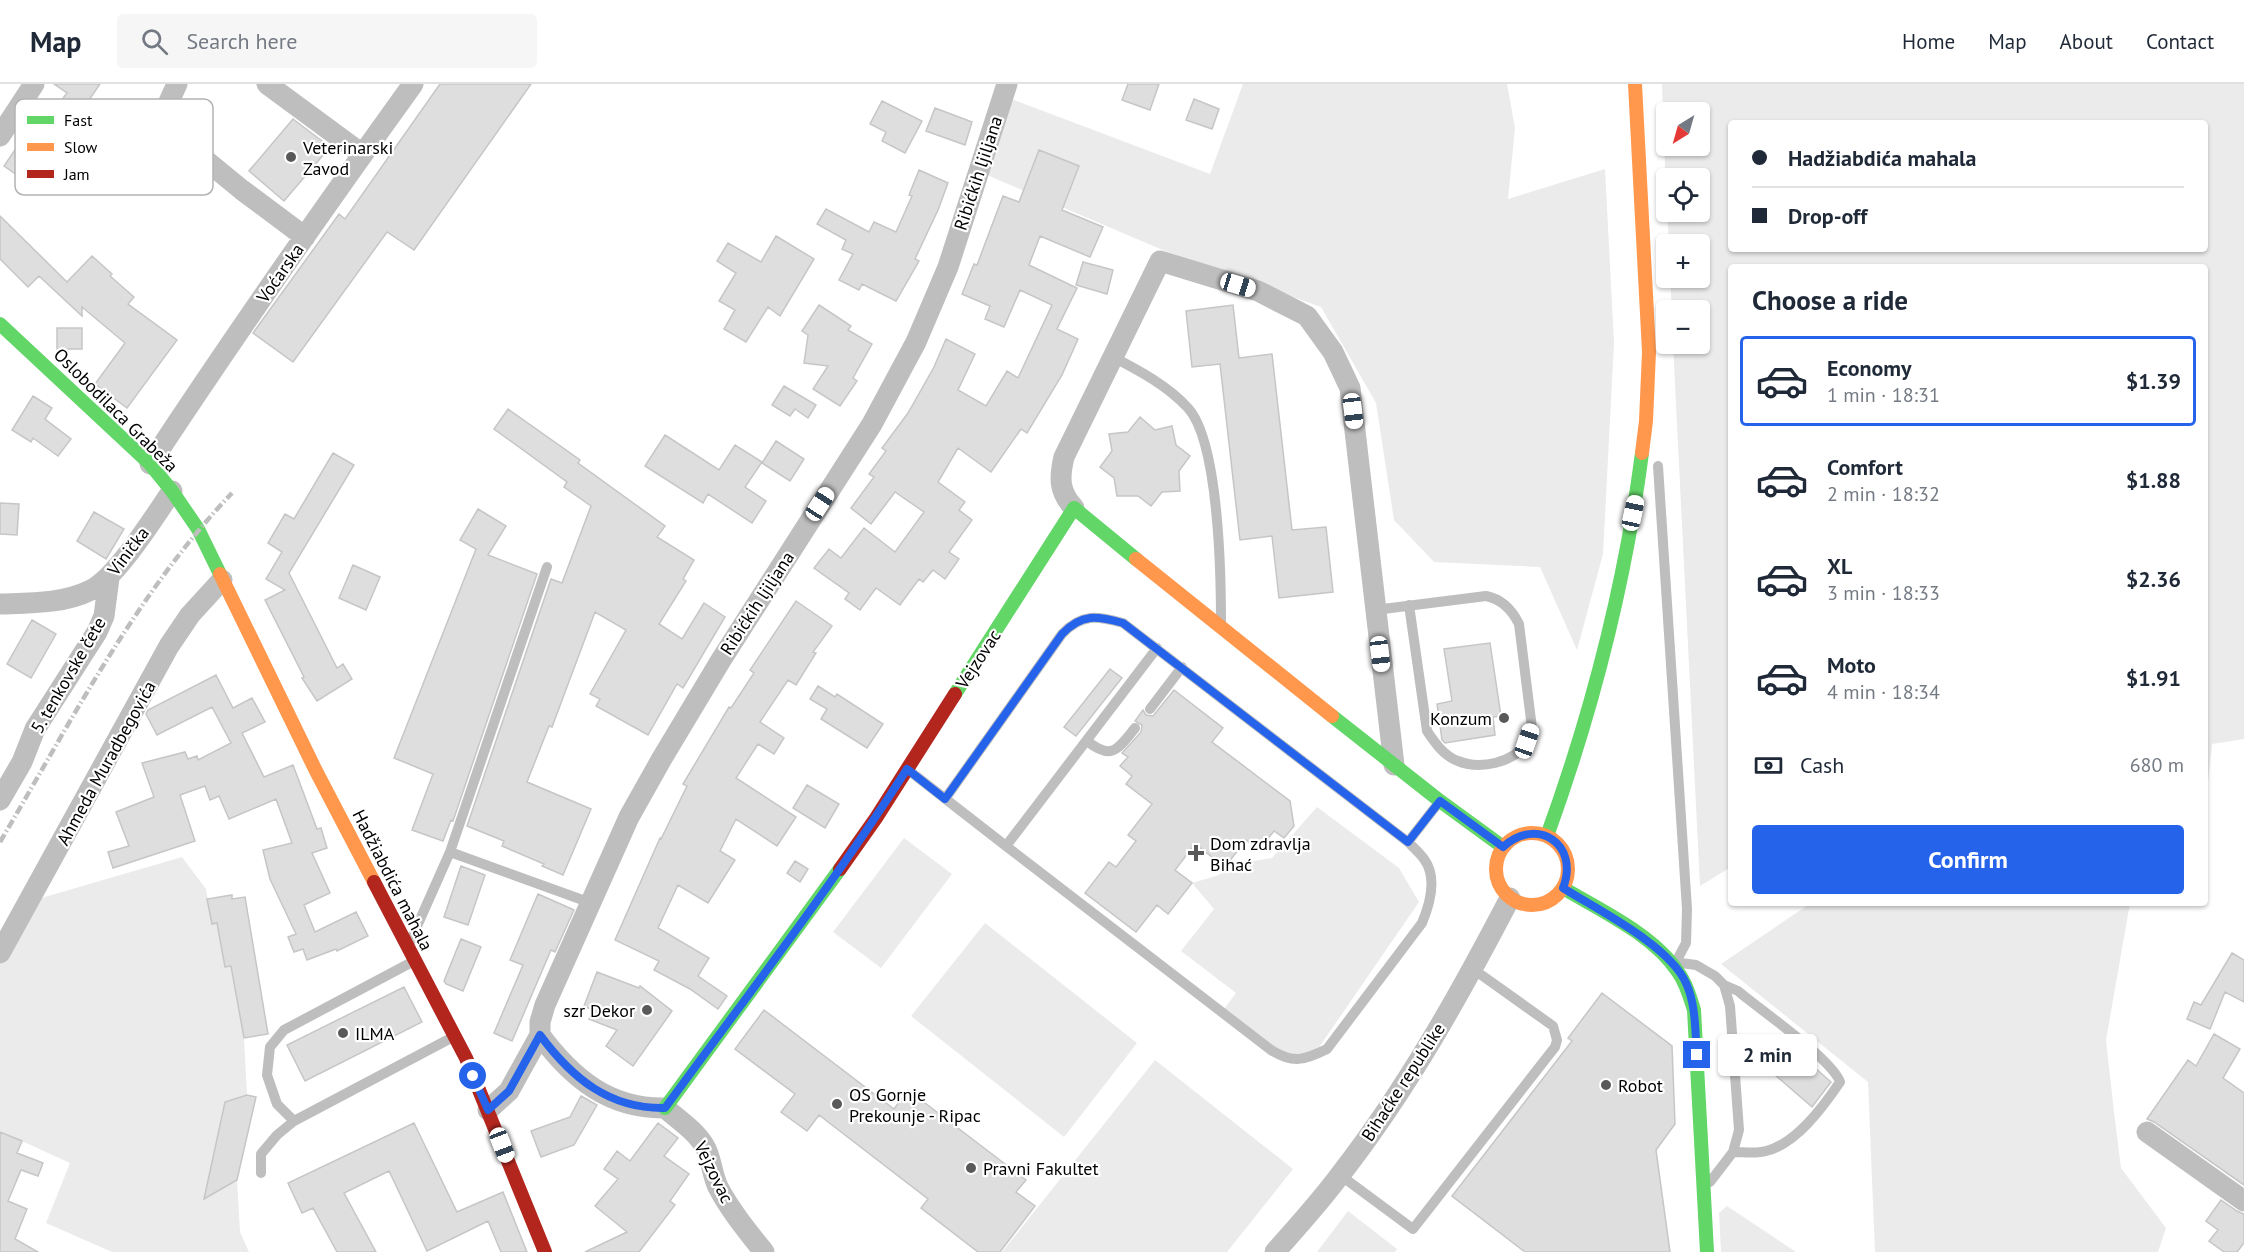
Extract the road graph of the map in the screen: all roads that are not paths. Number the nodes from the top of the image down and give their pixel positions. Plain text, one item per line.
1 (34, 84) edge
2 (177, 84) edge
3 (267, 84) edge
4 (413, 84) edge
5 (1007, 84) edge
6 (1635, 84) edge
7 (24, 99) edge
8 (170, 99) edge
9 (15, 113) edge
10 (0, 136) edge
11 (362, 154) junction
12 (213, 166) edge
13 (305, 237) junction
14 (0, 324) edge
15 (1113, 357) junction
16 (150, 464) junction
17 (1658, 466) dead end
18 (172, 491) junction
19 (1074, 508) junction
20 (198, 529) joint
21 (547, 567) dead end
22 (109, 578) junction
23 (222, 580) junction
24 (0, 604) edge
25 (1409, 605) junction
26 (1376, 610) junction
27 (1221, 629) junction
28 (1157, 648) junction
29 (1182, 667) junction
30 (1149, 710) dead end
31 (1135, 729) dead end
32 (1087, 741) junction
33 (1394, 765) junction
34 (907, 769) junction
35 (945, 799) junction
36 (0, 800) edge
37 (1440, 801) junction
38 (1546, 836) junction
39 (1408, 842) junction
40 (1006, 846) junction
41 (1503, 847) junction
42 (450, 852) junction
43 (1563, 888) junction
44 (1510, 898) junction
45 (591, 903) junction
46 (408, 948) junction
47 (0, 954) edge
48 (414, 961) junction
49 (1675, 965) junction
50 (1473, 969) junction
51 (1724, 985) junction
52 (540, 1035) junction
53 (454, 1036) junction
54 (665, 1108) junction
55 (488, 1110) junction
56 (294, 1122) junction
57 (2147, 1132) dead end
58 (1733, 1152) junction
59 (261, 1173) dead end
60 (1340, 1175) junction
61 (1704, 1189) junction
62 (2244, 1201) edge
63 (545, 1252) edge
64 (764, 1252) edge
65 (1275, 1252) edge
66 (1707, 1252) edge

1 - 7 street
2 - 8 street
3 - 11 street
4 - 11 street, Voćarska
5 - 45 street, Ribićkih ljiljana
6 - 38 street
9 - 10 street
11 - 13 street, Voćarska
12 - 13 street
13 - 16 street, Voćarska
14 - 16 street, Oslobodilaca Grabeža
15 - 19 street
15 - 26 street
15 - 27 lane
16 - 18 street, Oslobodilaca Grabeža
17 - 49 lane
18 - 20 street, Oslobodilaca Grabeža
18 - 22 street, Vinička
19 - 27 street
19 - 34 street, Vejzovac
20 - 23 street, Hadžiabdića mahala
21 - 42 lane
22 - 24 street, Vinička
22 - 36 street, 5. tenkovske čete
23 - 46 street, Hadžiabdića mahala
23 - 47 street, Ahmeda Muradbegovića
25 - 25 lane
25 - 26 lane
26 - 33 street
27 - 33 street
28 - 29 lane
28 - 32 lane
28 - 35 lane
29 - 30 lane
29 - 39 lane
31 - 32 lane
32 - 40 lane
33 - 37 street
34 - 35 lane
34 - 54 street, Vejzovac
35 - 40 lane
37 - 39 lane
37 - 41 street
38 - 41 street
38 - 43 street
39 - 40 lane
41 - 44 street
42 - 45 lane
42 - 46 lane
43 - 44 street
43 - 49 street
44 - 50 street, Bihaćke republike
45 - 52 street, Ribićkih ljiljana
46 - 48 street, Hadžiabdića mahala
48 - 53 street, Hadžiabdića mahala
48 - 56 lane
49 - 51 lane
49 - 61 street
50 - 60 street, Bihaćke republike
50 - 60 lane
51 - 58 lane
51 - 58 lane
52 - 54 street
52 - 55 street, Ribićkih ljiljana
53 - 55 street, Hadžiabdića mahala
53 - 56 lane
54 - 64 street, Vejzovac
55 - 63 street, Hadžiabdića mahala
56 - 59 lane
57 - 62 street
58 - 61 lane
60 - 65 street, Bihaćke republike
61 - 66 street

